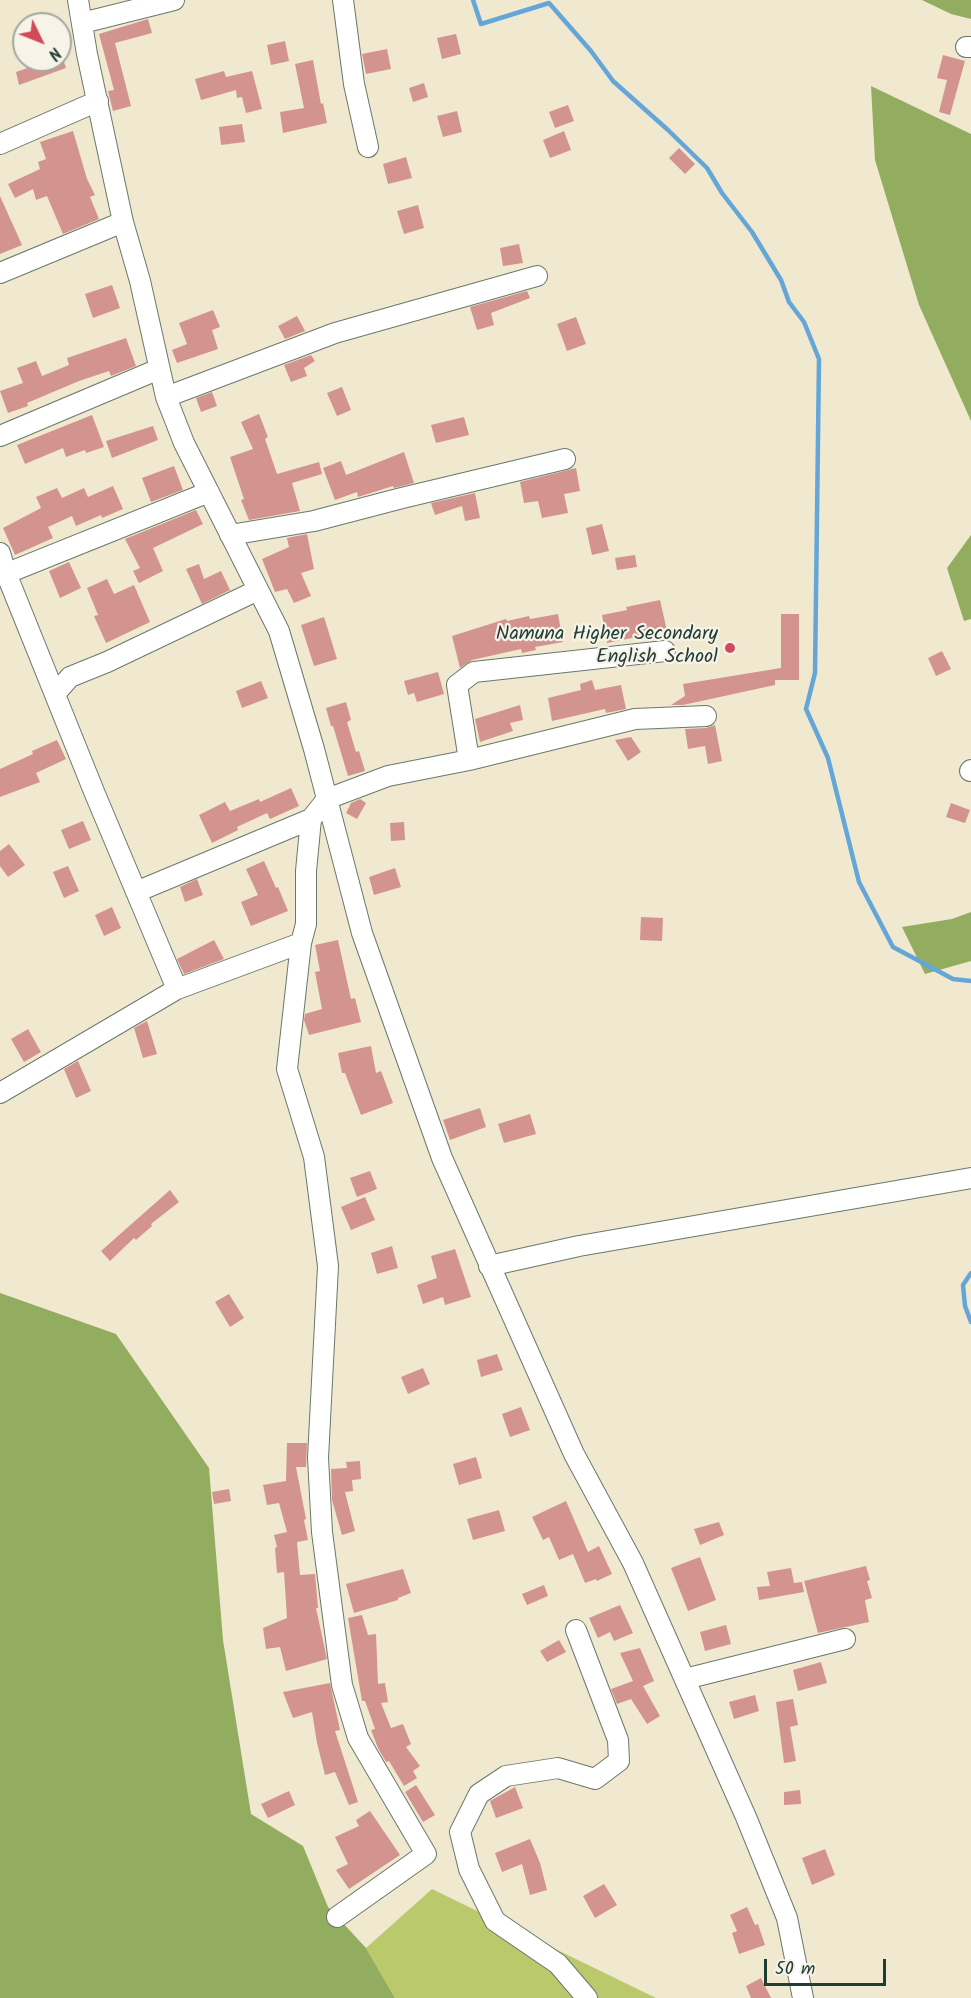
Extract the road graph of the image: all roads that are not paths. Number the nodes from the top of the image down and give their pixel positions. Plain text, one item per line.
1 (78, 0) edge
2 (174, 0) edge
3 (343, 0) edge
4 (82, 23) junction
5 (98, 101) junction
6 (0, 144) edge
7 (368, 147) dead end
8 (123, 222) junction
9 (0, 273) edge
10 (537, 276) dead end
11 (159, 369) junction
12 (166, 397) junction
13 (0, 436) edge
14 (565, 459) dead end
15 (209, 492) junction
16 (230, 535) junction
17 (0, 553) edge
18 (3, 575) edge
19 (258, 590) junction
20 (665, 651) dead end
21 (55, 694) junction
22 (706, 716) dead end
23 (469, 760) junction
24 (327, 800) junction
25 (311, 819) junction
26 (136, 892) junction
27 (301, 943) junction
28 (177, 989) junction
29 (0, 1093) edge
30 (971, 1178) edge
31 (489, 1266) junction
32 (576, 1630) dead end
33 (845, 1639) dead end
34 (685, 1679) junction
35 (337, 1917) dead end
36 (587, 1998) edge
37 (803, 1998) edge

1 - 4 street
2 - 4 street
3 - 7 street
4 - 5 street
5 - 6 street
5 - 8 street
8 - 9 street
8 - 11 street
10 - 12 street
11 - 12 street
11 - 13 street
12 - 15 street
14 - 16 street
15 - 16 street
15 - 18 street
16 - 19 street
17 - 18 street
18 - 21 street
19 - 21 street
19 - 24 street
20 - 23 street
21 - 26 street
22 - 23 street
23 - 24 street
24 - 25 street
24 - 31 street
25 - 26 street
25 - 27 street
26 - 28 street
27 - 28 street
27 - 35 street
28 - 29 street
30 - 31 street
31 - 34 street
32 - 36 street
33 - 34 street
34 - 37 street

